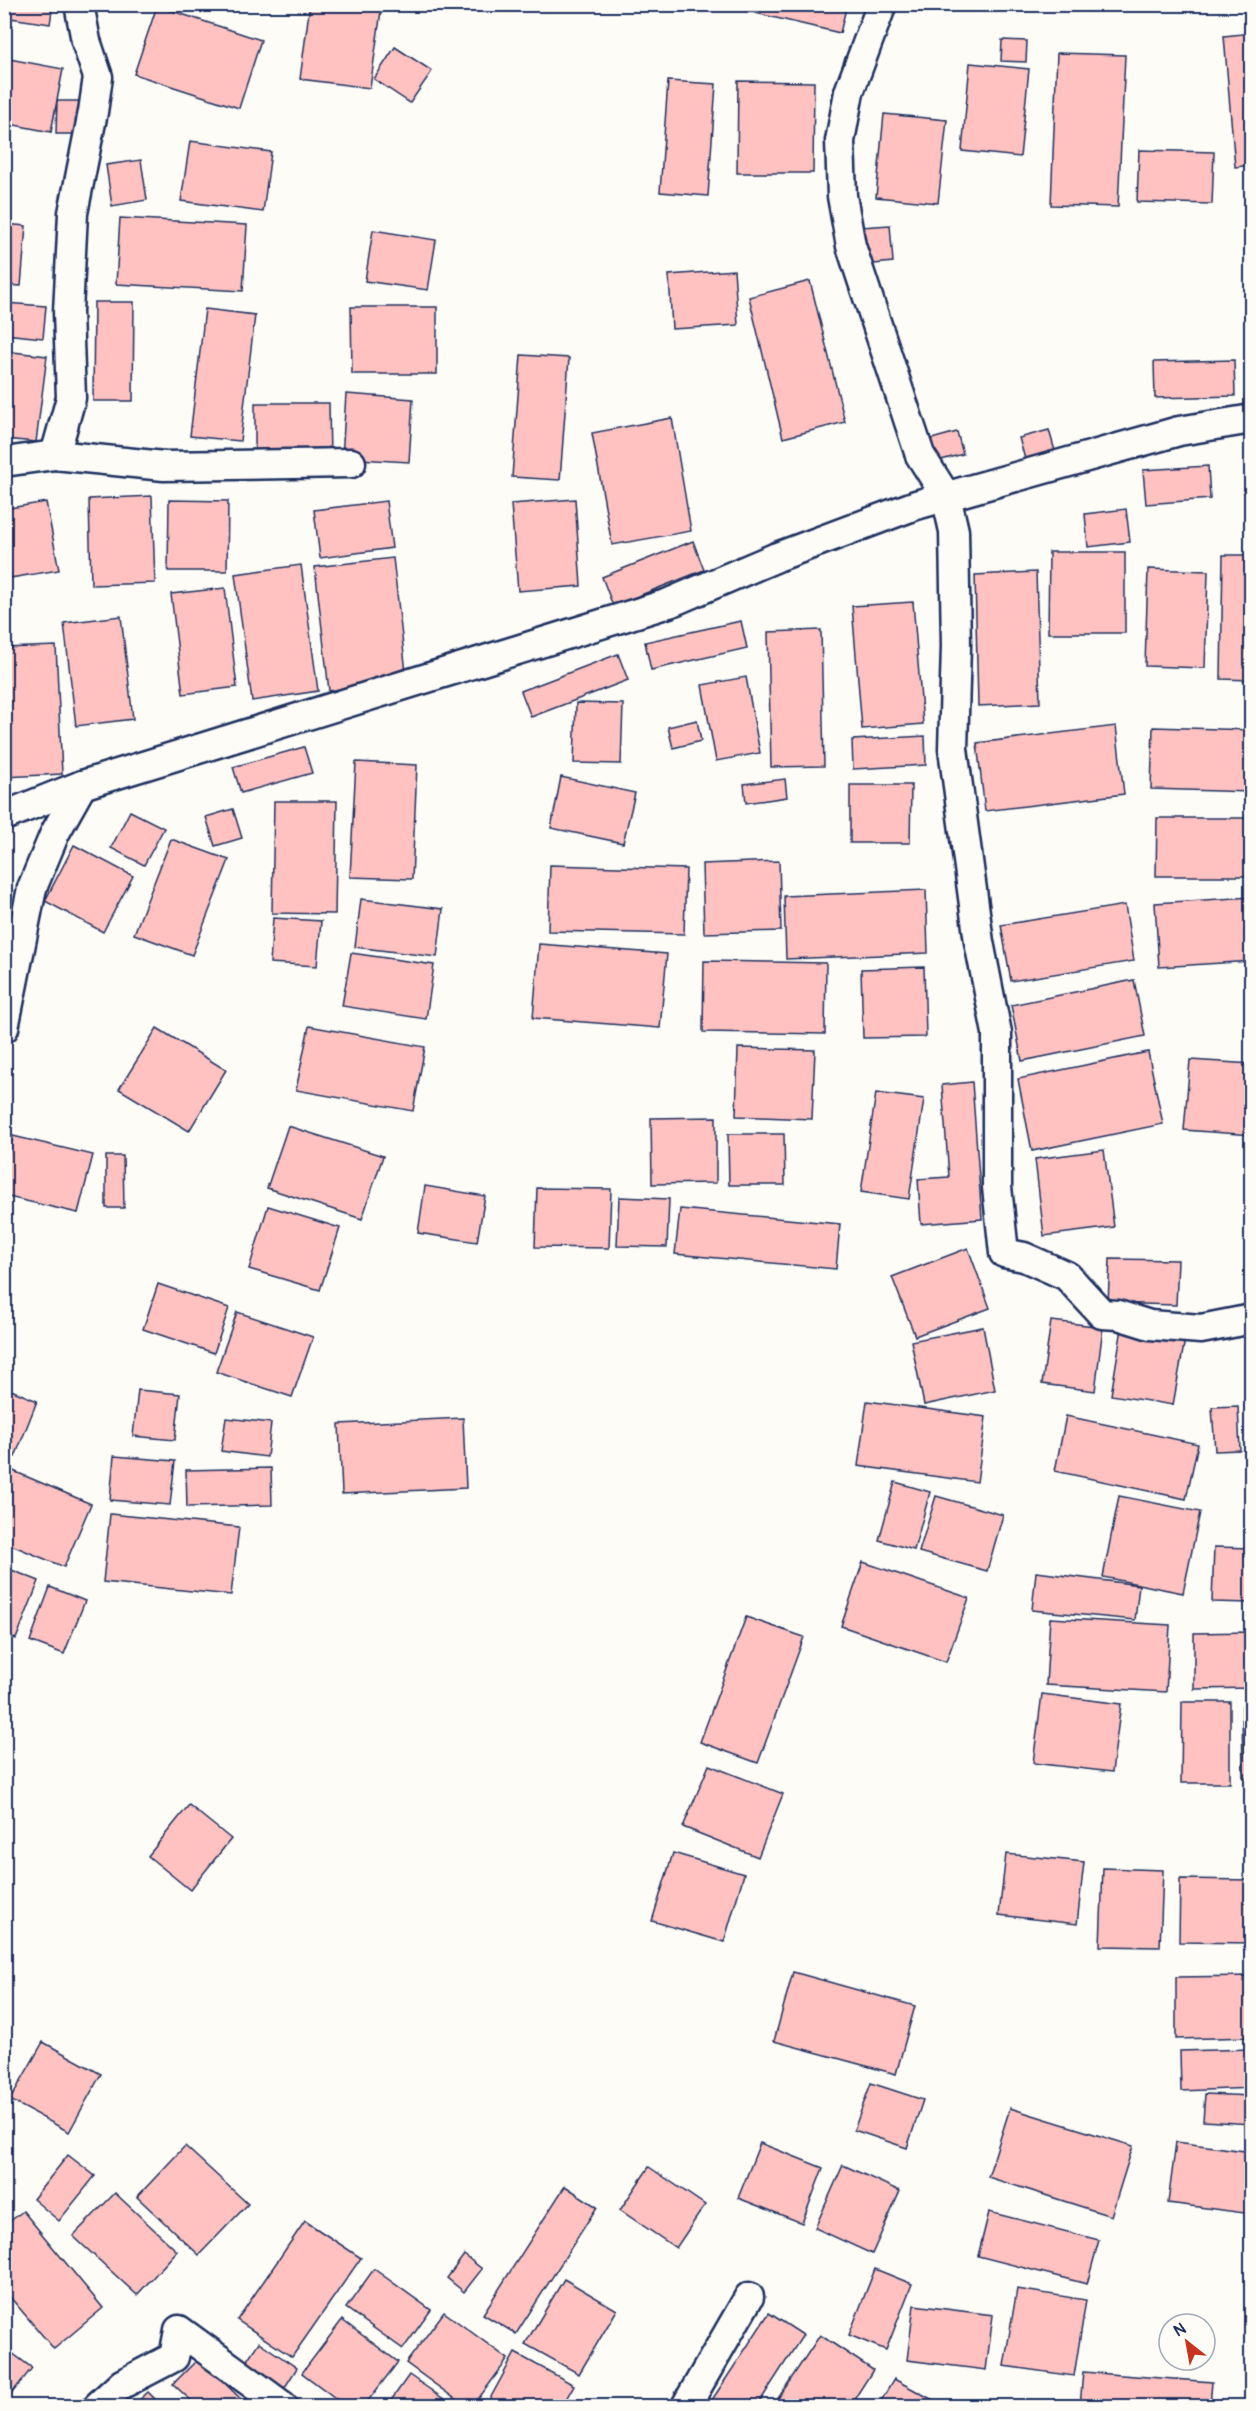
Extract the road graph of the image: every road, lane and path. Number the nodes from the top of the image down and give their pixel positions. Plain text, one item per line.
1 (79, 4) edge
2 (882, 4) edge
3 (1251, 418) edge
4 (920, 454) junction
5 (55, 455) junction
6 (4, 462) edge
7 (351, 463) dead end
8 (946, 496) junction
9 (916, 505) junction
10 (82, 785) junction
11 (4, 816) edge
12 (4, 1028) edge
13 (1251, 1319) edge
14 (749, 2297) dead end
15 (98, 2406) edge
16 (283, 2406) edge
17 (686, 2406) edge

1 - 5 street
2 - 4 street
3 - 8 street
4 - 8 street
4 - 9 street
5 - 6 street
5 - 7 street
8 - 9 street
8 - 13 street
9 - 10 street
10 - 11 street
10 - 12 street
14 - 17 street
15 - 16 street

